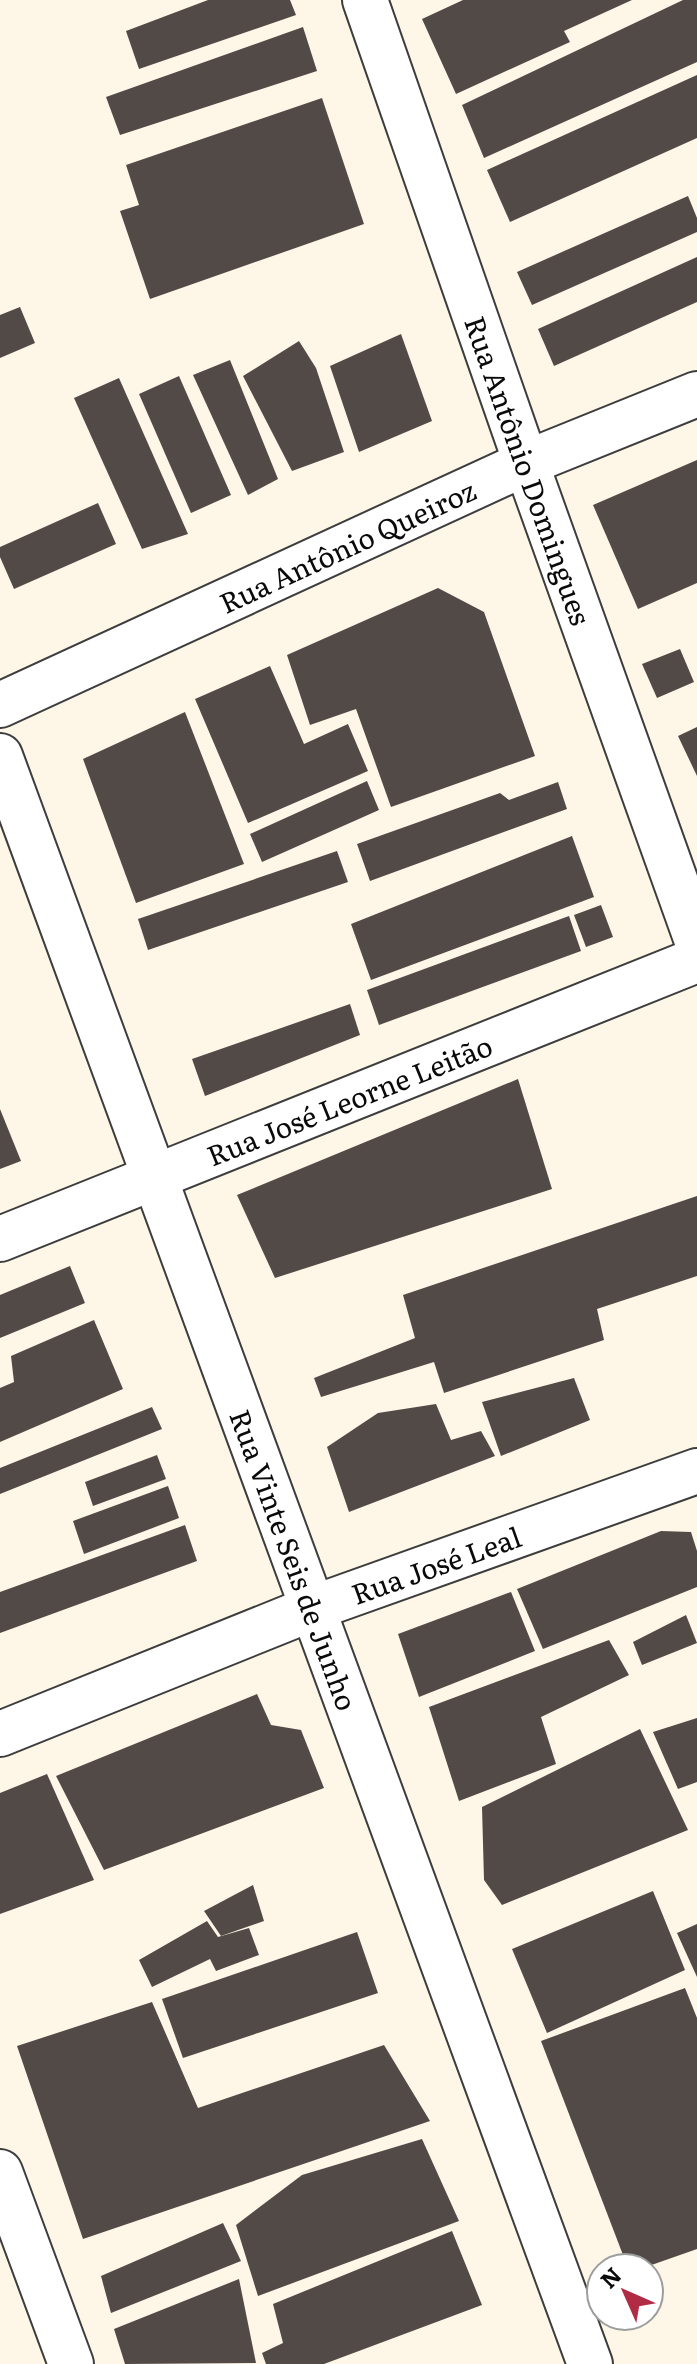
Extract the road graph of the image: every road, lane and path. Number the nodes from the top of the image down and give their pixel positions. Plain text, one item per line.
1 (365, 0) edge
2 (697, 394) edge
3 (526, 463) junction
4 (0, 705) edge
5 (0, 756) edge
6 (697, 941) edge
7 (697, 960) edge
8 (155, 1175) junction
9 (0, 1239) edge
10 (697, 1471) edge
11 (313, 1608) junction
12 (0, 1734) edge
13 (0, 2172) edge
14 (71, 2364) edge
15 (590, 2364) edge

1 - 3 street, Rua Antônio Domingues
2 - 3 street, Rua Antônio Queiroz
3 - 4 street, Rua Antônio Queiroz
3 - 6 street, Rua Antônio Domingues
5 - 8 street, Rua Vinte Seis de Junho
7 - 8 street, Rua José Leorne Leitão
8 - 9 street, Rua José Leorne Leitão
8 - 11 street, Rua Vinte Seis de Junho
10 - 11 street, Rua José Leal
11 - 12 street, Rua José Leal
11 - 15 street, Rua Vinte Seis de Junho
13 - 14 street

